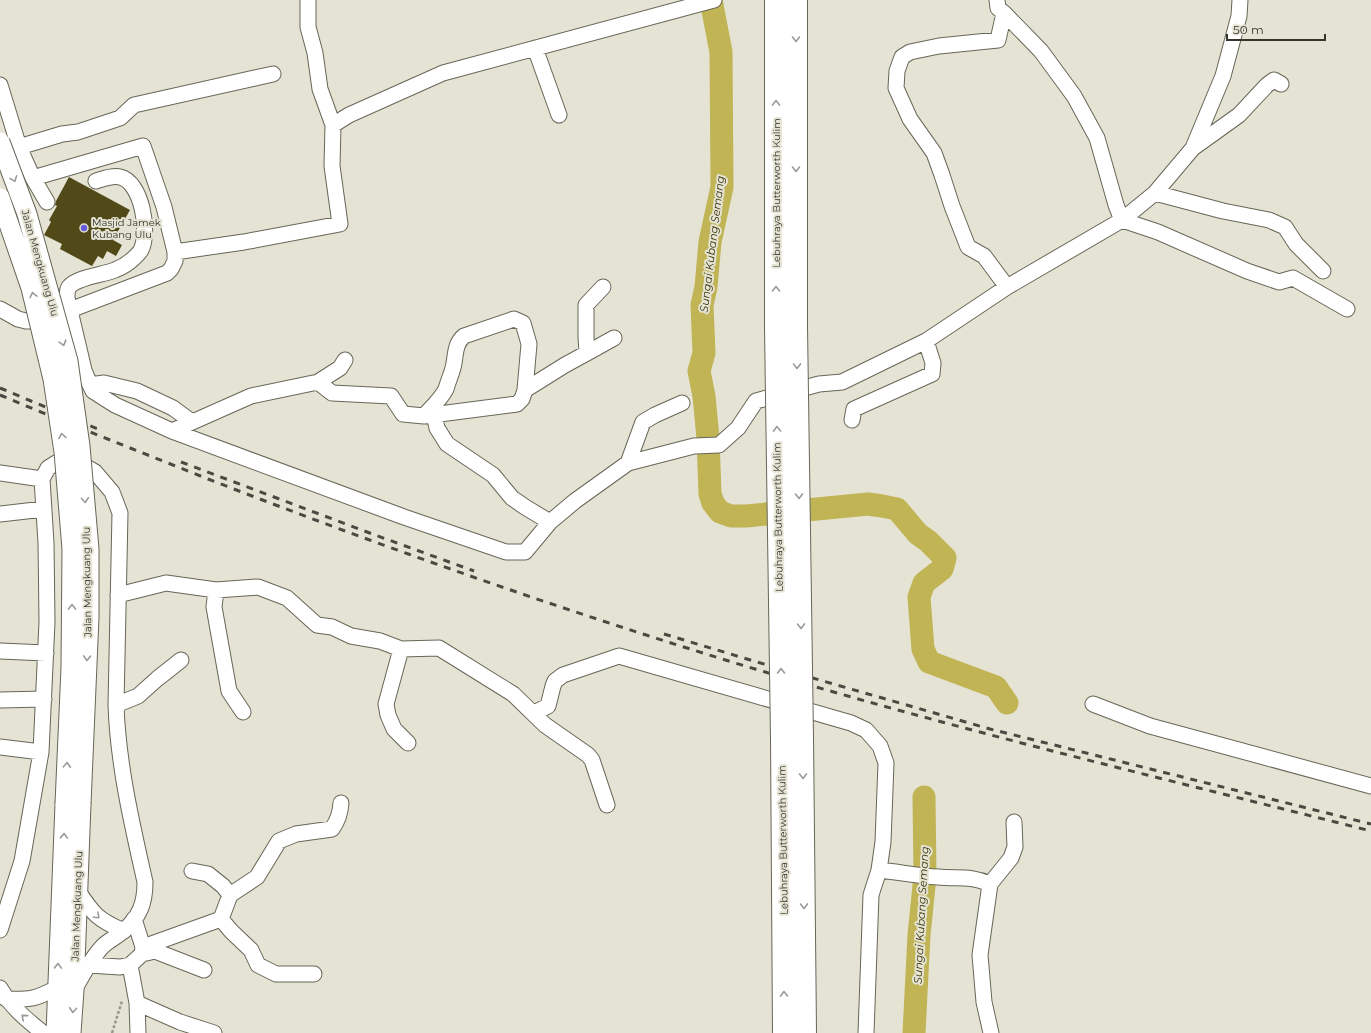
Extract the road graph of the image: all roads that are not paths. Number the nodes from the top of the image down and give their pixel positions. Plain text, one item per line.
1 (308, 0) edge
2 (714, 0) edge
3 (776, 0) edge
4 (796, 0) edge
5 (1240, 0) edge
6 (1000, 6) edge
7 (535, 48) junction
8 (273, 74) dead end
9 (1281, 84) dead end
10 (0, 85) edge
11 (559, 115) dead end
12 (333, 125) junction
13 (0, 142) edge
14 (20, 147) junction
15 (1193, 148) junction
16 (33, 178) junction
17 (96, 181) dead end
18 (1155, 193) junction
19 (0, 198) edge
20 (47, 202) dead end
21 (1122, 220) junction
22 (175, 252) junction
23 (1323, 271) dead end
24 (603, 287) dead end
25 (1007, 287) junction
26 (0, 309) edge
27 (1347, 309) dead end
28 (70, 310) junction
29 (786, 327) junction
30 (614, 338) dead end
31 (926, 341) junction
32 (588, 353) junction
33 (345, 360) dead end
34 (318, 382) junction
35 (90, 385) junction
36 (525, 390) junction
37 (682, 403) dead end
38 (429, 415) junction
39 (852, 420) dead end
40 (192, 422) junction
41 (172, 431) junction
42 (628, 463) junction
43 (0, 473) edge
44 (42, 479) junction
45 (44, 509) junction
46 (0, 514) edge
47 (550, 522) junction
48 (216, 590) junction
49 (118, 595) junction
50 (401, 649) junction
51 (0, 651) edge
52 (46, 653) junction
53 (181, 660) dead end
54 (44, 699) junction
55 (0, 700) edge
56 (1093, 704) dead end
57 (116, 705) junction
58 (243, 712) dead end
59 (535, 714) junction
60 (792, 738) junction
61 (408, 743) dead end
62 (0, 747) edge
63 (41, 752) junction
64 (1371, 786) edge
65 (341, 803) dead end
66 (73, 804) junction
67 (607, 805) dead end
68 (1014, 822) dead end
69 (879, 870) junction
70 (192, 871) dead end
71 (990, 884) junction
72 (78, 891) junction
73 (230, 895) junction
74 (134, 919) junction
75 (221, 920) junction
76 (0, 930) edge
77 (124, 931) junction
78 (143, 951) junction
79 (89, 965) junction
80 (130, 965) junction
81 (204, 970) dead end
82 (314, 974) dead end
83 (65, 989) junction
84 (3, 993) edge
85 (130, 999) junction
86 (43, 1033) edge
87 (56, 1033) edge
88 (71, 1033) edge
89 (138, 1033) edge
90 (214, 1033) edge
91 (784, 1033) edge
92 (805, 1033) edge
93 (866, 1033) edge
94 (990, 1033) edge

1 - 12 street
2 - 7 street
29 -> 3 highway, Lebuhraya Butterworth Kulim
4 -> 29 highway, Lebuhraya Butterworth Kulim
5 - 15 street
6 - 21 street
6 - 25 street
7 - 11 street
7 - 12 street
8 - 14 street
9 - 15 street
10 - 14 street
12 - 22 street
13 -> 66 main road, Jalan Mengkuang Ulu, bridge
14 - 16 street
15 - 18 street
16 - 20 street
16 - 22 street
17 - 28 street
18 - 21 street
18 - 23 street
66 -> 19 main road, Jalan Mengkuang Ulu, bridge
21 - 25 street
21 - 27 street
22 - 28 street
24 - 32 street
25 - 31 street
26 - 28 street
28 - 35 street
29 - 60 highway, Lebuhraya Butterworth Kulim, bridge
30 - 32 street
31 - 39 street
31 - 42 street
32 - 36 street
33 - 34 street
34 - 38 street
34 - 40 street
35 - 40 street
35 - 41 street
36 - 38 street
36 - 38 street
37 - 42 street
38 - 47 street
40 - 41 street
41 - 47 street
42 - 47 street
43 - 44 street
44 - 45 street
44 - 49 street
45 - 46 street
45 - 52 street
48 - 49 street
48 - 50 street
48 - 58 street
49 - 57 street
50 - 59 street
50 - 61 street
51 - 52 street
52 - 54 street
53 - 57 street
54 - 55 street
54 - 63 street
56 - 64 street
57 - 74 street
59 - 67 street
59 - 69 street
91 -> 60 highway, Lebuhraya Butterworth Kulim
60 -> 92 highway, Lebuhraya Butterworth Kulim
62 - 63 street
63 - 76 street
65 - 73 street
66 - 72 main road, Jalan Mengkuang Ulu
83 -> 66 main road, Jalan Mengkuang Ulu
68 - 71 street
69 - 71 street
69 - 93 street
70 - 73 street
71 - 94 street
72 -> 77 street
72 - 83 main road, Jalan Mengkuang Ulu
73 - 75 street
74 - 77 street
74 - 78 street
75 - 78 street
75 - 82 street
77 - 79 street
78 - 80 street
78 - 81 street
79 - 80 street
79 - 83 street
80 - 85 street
83 - 84 street
83 - 87 main road, Jalan Mengkuang Ulu
83 -> 88 main road, Jalan Mengkuang Ulu
86 -> 84 street
85 - 89 street
85 - 90 street

